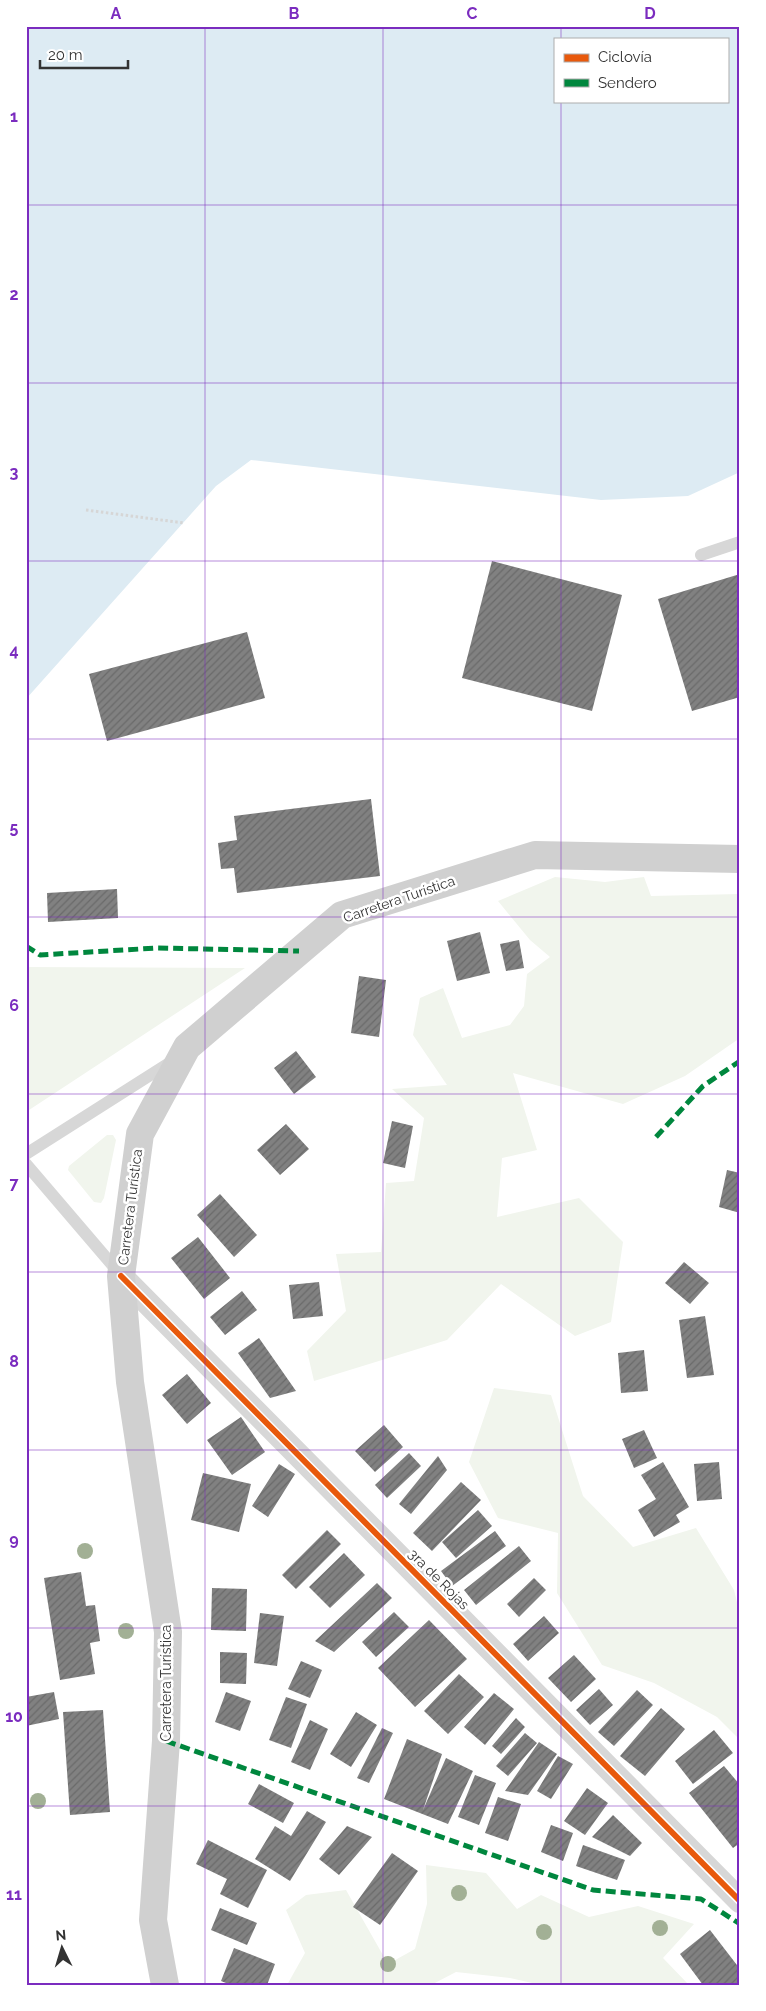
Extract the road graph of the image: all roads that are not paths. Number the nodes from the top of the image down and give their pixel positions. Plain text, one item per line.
1 (740, 542) edge
2 (701, 555) dead end
3 (740, 859) edge
4 (184, 1054) junction
5 (26, 1154) edge
6 (26, 1164) edge
7 (121, 1276) junction
8 (740, 1900) edge
9 (165, 1985) edge

1 - 2 lane
3 - 4 main road, Carretera Turística
4 - 5 lane
4 - 7 main road, Carretera Turística
6 - 7 lane
7 - 8 street, 3ra de Rojas
7 - 9 main road, Carretera Turística

